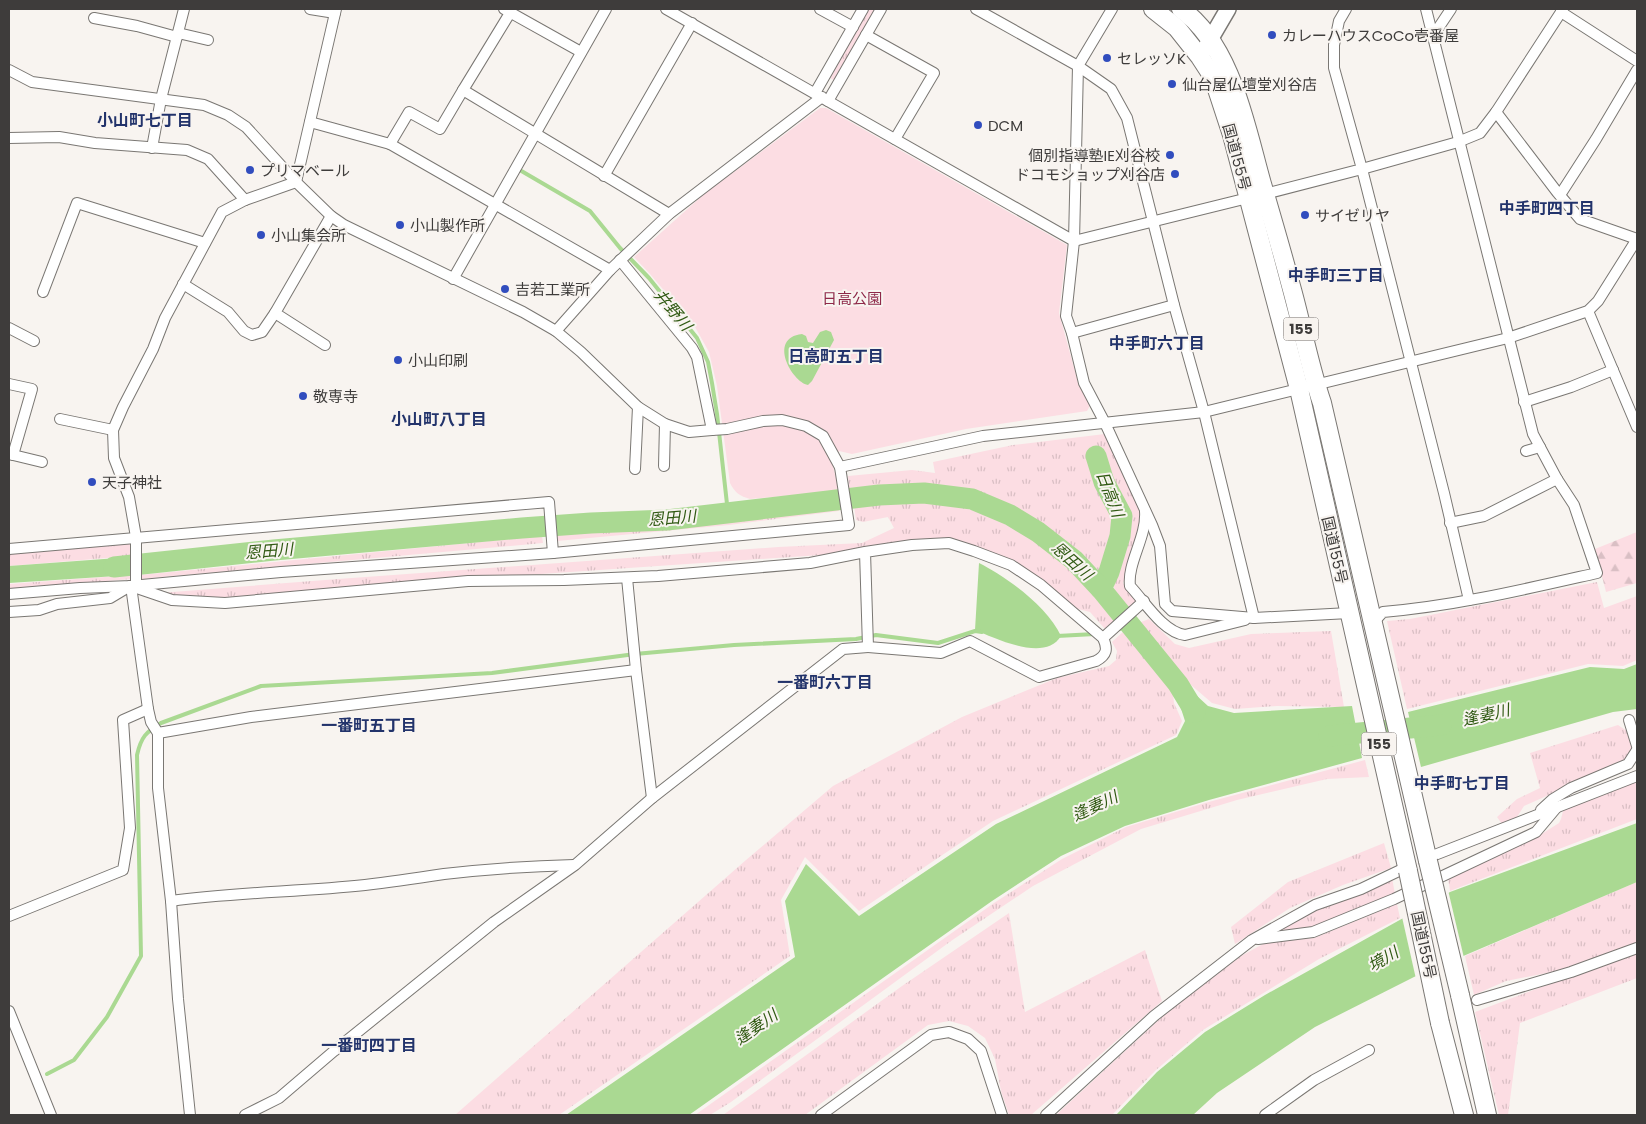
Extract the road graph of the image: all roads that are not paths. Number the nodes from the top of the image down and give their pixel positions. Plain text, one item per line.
1 (184, 9) edge
2 (310, 9) edge
3 (606, 9) edge
4 (666, 9) edge
5 (820, 9) edge
6 (864, 9) edge
7 (881, 9) edge
8 (976, 9) edge
9 (1112, 9) edge
10 (1153, 9) edge
11 (1181, 9) edge
12 (1228, 9) edge
13 (1346, 9) edge
14 (1426, 9) edge
15 (1451, 9) edge
16 (1562, 10) edge
17 (335, 11) edge
18 (507, 11) edge
19 (94, 18) dead end
20 (692, 23) junction
21 (853, 27) junction
22 (177, 35) junction
23 (866, 35) junction
24 (1433, 36) junction
25 (208, 40) dead end
26 (1211, 41) junction
27 (581, 52) junction
28 (1200, 57) junction
29 (1637, 61) edge
30 (1078, 66) junction
31 (9, 70) edge
32 (1637, 70) edge
33 (462, 90) junction
34 (822, 97) junction
35 (161, 98) junction
36 (1496, 112) junction
37 (310, 122) junction
38 (534, 133) junction
39 (9, 138) edge
40 (895, 139) junction
41 (1458, 142) junction
42 (390, 144) junction
43 (152, 148) junction
44 (1362, 169) junction
45 (604, 176) junction
46 (296, 182) junction
47 (1560, 195) junction
48 (1257, 196) junction
49 (244, 200) junction
50 (496, 203) junction
51 (669, 214) junction
52 (330, 216) junction
53 (1154, 222) junction
54 (1637, 239) edge
55 (1074, 241) junction
56 (205, 243) junction
57 (624, 256) junction
58 (610, 270) junction
59 (453, 278) junction
60 (183, 284) junction
61 (43, 292) dead end
62 (1174, 305) junction
63 (1588, 311) junction
64 (275, 313) junction
65 (9, 328) edge
66 (556, 331) junction
67 (1072, 333) junction
68 (1508, 338) junction
69 (34, 341) dead end
70 (326, 345) dead end
71 (1410, 363) junction
72 (1613, 370) junction
73 (9, 384) edge
74 (1316, 384) junction
75 (1298, 389) junction
76 (1524, 402) junction
77 (638, 407) junction
78 (1204, 412) junction
79 (60, 419) dead end
80 (1105, 423) junction
81 (665, 424) junction
82 (1637, 427) edge
83 (717, 429) junction
84 (113, 430) junction
85 (1540, 447) junction
86 (1526, 451) dead end
87 (11, 455) edge
88 (42, 462) dead end
89 (664, 466) dead end
90 (635, 469) dead end
91 (840, 472) junction
92 (1557, 479) junction
93 (1145, 510) junction
94 (1450, 523) junction
95 (136, 537) junction
96 (9, 549) edge
97 (865, 552) junction
98 (553, 554) junction
99 (627, 578) junction
100 (134, 585) junction
101 (9, 594) edge
102 (1469, 600) junction
103 (1144, 601) junction
104 (9, 612) edge
105 (1254, 618) junction
106 (1350, 619) junction
107 (1373, 623) junction
108 (1103, 638) junction
109 (868, 646) junction
110 (635, 666) junction
111 (148, 709) junction
112 (1629, 720) dead end
113 (158, 733) junction
114 (1637, 746) edge
115 (1637, 750) edge
116 (1637, 776) edge
117 (652, 798) junction
118 (1557, 807) junction
119 (1537, 814) junction
120 (1427, 858) junction
121 (575, 865) junction
122 (1407, 867) junction
123 (171, 901) junction
124 (9, 916) edge
125 (1252, 940) junction
126 (1637, 948) edge
127 (1477, 1000) dead end
128 (9, 1011) edge
129 (1369, 1050) dead end
130 (51, 1115) edge
131 (190, 1115) edge
132 (245, 1115) edge
133 (821, 1115) edge
134 (1002, 1115) edge
135 (1046, 1115) edge
136 (1264, 1115) edge
137 (1464, 1115) edge
138 (1487, 1115) edge

1 - 22 street
2 - 17 street
3 - 27 street
4 - 20 street
5 - 21 street
6 - 21 street
7 - 23 street
8 - 30 street
9 - 30 street
10 - 28 highway, 国道155号 / 155
11 - 26 highway, 国道155号 / 155
12 - 26 main road
13 - 44 street
14 - 24 street
15 - 24 street
16 - 29 street
16 - 36 street
17 - 37 street
18 - 27 street
18 - 33 street
19 - 22 street
20 - 34 street
20 - 45 street
21 - 34 street
22 - 25 street
22 - 35 street
23 - 34 street
23 - 40 street
24 - 41 street
26 - 28 main road
26 - 48 highway, 国道155号 / 155
27 - 38 street
28 - 48 highway, 国道155号 / 155
30 - 53 street
30 - 55 street
31 - 35 street
32 - 47 street
33 - 38 street
33 - 42 street
34 - 40 street
34 - 51 street
35 - 43 street
35 - 46 street
36 - 41 street
36 - 47 street
37 - 42 street
37 - 46 street
38 - 45 street
38 - 50 street
39 - 43 street
40 - 55 street
41 - 44 street
41 - 68 street
42 - 50 street
43 - 49 street
44 - 48 street
44 - 71 street
45 - 51 street
46 - 49 street
46 - 52 street
47 - 54 street
48 - 53 street
48 - 74 highway, 国道155号 / 155
48 - 75 highway, 国道155号 / 155
49 - 56 street
50 - 58 street
50 - 59 street
51 - 57 street
52 - 59 street
52 - 64 street
53 - 55 street
53 - 62 street
54 - 63 street
55 - 67 street
56 - 60 street
56 - 61 street
57 - 58 street
57 - 83 street
58 - 66 street
59 - 66 street
60 - 64 street
60 - 84 street
62 - 67 street
62 - 78 street
63 - 68 street
63 - 72 street
64 - 70 street
65 - 69 street
66 - 77 street
67 - 80 street
68 - 71 street
68 - 76 street
71 - 74 street
71 - 94 street
72 - 76 street
72 - 82 street
73 - 87 street
74 - 75 street
74 - 107 highway, 国道155号 / 155
75 - 78 street
75 - 106 highway, 国道155号 / 155
76 - 85 street
77 - 81 street
77 - 90 street
78 - 80 street
78 - 105 street
79 - 84 street
80 - 91 street
80 - 93 street
81 - 83 street
81 - 89 street
83 - 91 street
84 - 95 street
85 - 86 street
85 - 92 street
87 - 88 street
91 - 98 street
92 - 94 street
92 - 102 street
93 - 103 street
93 - 105 street
94 - 102 street
95 - 96 street
95 - 98 street
95 - 100 street
97 - 99 street
97 - 108 street
97 - 109 street
98 - 100 street
99 - 100 street
99 - 110 street
100 - 101 street
100 - 104 street
100 - 111 street
102 - 107 street
103 - 105 street
103 - 108 street
105 - 106 street
106 - 122 highway, 国道155号 / 155
107 - 120 highway, 国道155号 / 155
108 - 109 street
109 - 117 street
110 - 113 street
110 - 117 street
111 - 113 street
111 - 124 street
112 - 114 street
113 - 123 street
115 - 119 street
116 - 118 street
117 - 121 street
118 - 119 street
118 - 125 street
119 - 120 street
120 - 138 highway, 国道155号 / 155, bridge
121 - 123 street
121 - 132 street
122 - 125 street
122 - 137 highway, 国道155号 / 155, bridge
123 - 131 street
125 - 135 street
126 - 127 street
128 - 130 street
129 - 136 street
133 - 134 street

